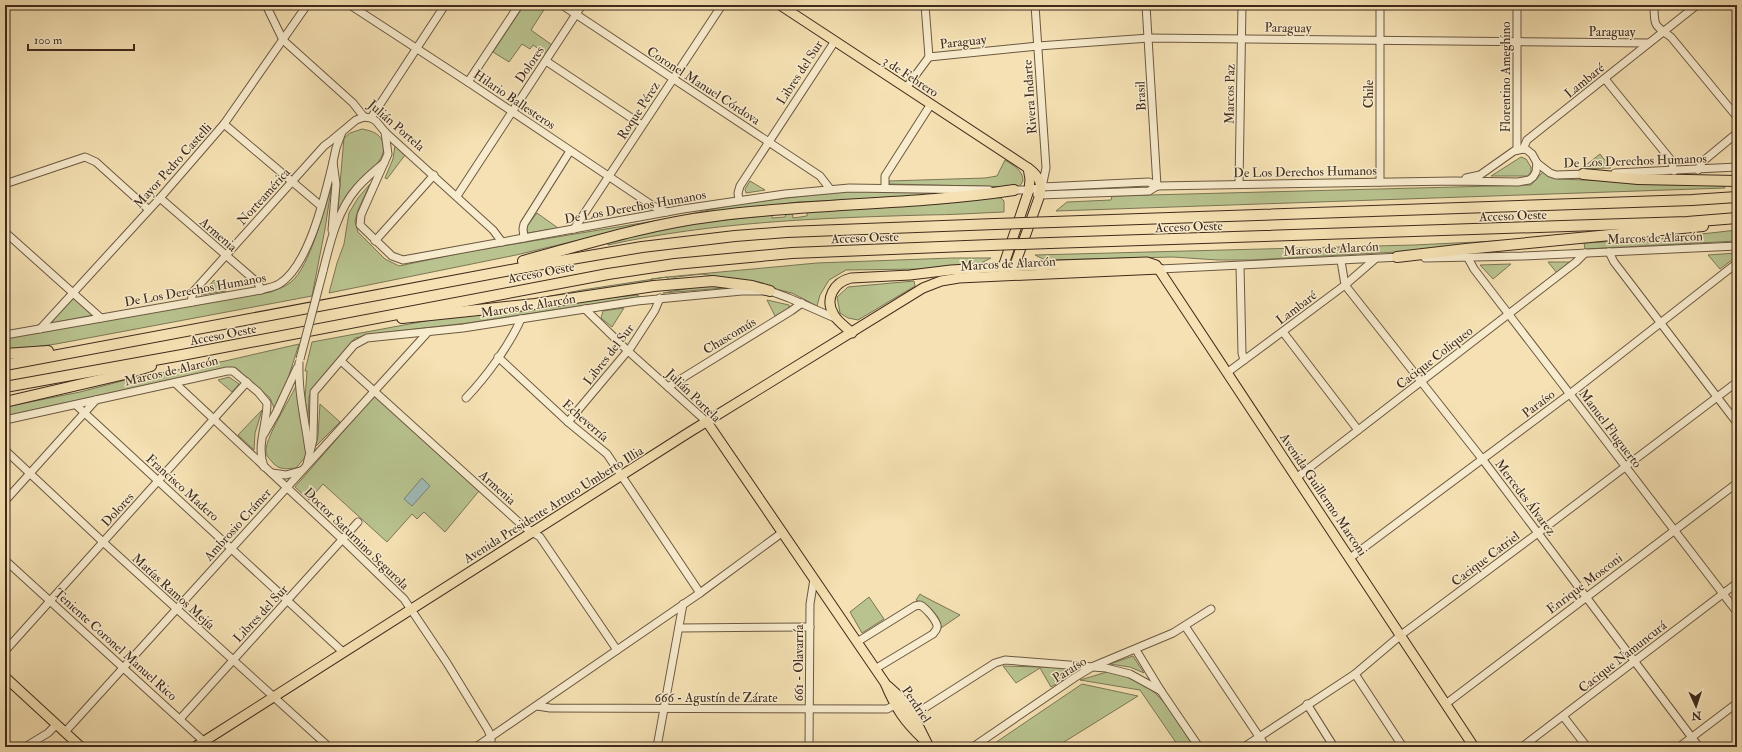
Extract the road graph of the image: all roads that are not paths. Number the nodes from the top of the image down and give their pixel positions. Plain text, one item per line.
1 (266, 5) edge
2 (307, 5) edge
3 (350, 5) edge
4 (445, 5) edge
5 (520, 5) edge
6 (562, 5) edge
7 (582, 5) edge
8 (722, 5) edge
9 (780, 5) edge
10 (925, 5) edge
11 (1035, 5) edge
12 (1146, 5) edge
13 (1242, 5) edge
14 (1380, 5) edge
15 (1517, 5) edge
16 (1654, 5) edge
17 (1697, 5) edge
18 (1733, 5) edge
19 (1737, 10) edge
20 (576, 15) junction
21 (1663, 32) junction
22 (1149, 38) junction
23 (1242, 39) junction
24 (283, 40) junction
25 (1380, 40) junction
26 (834, 41) junction
27 (1517, 42) junction
28 (1648, 43) junction
29 (1038, 46) junction
30 (416, 48) junction
31 (928, 57) junction
32 (546, 61) junction
33 (672, 79) junction
34 (1605, 79) junction
35 (468, 82) junction
36 (906, 88) junction
37 (930, 104) junction
38 (511, 112) junction
39 (367, 117) junction
40 (1737, 117) edge
41 (224, 124) junction
42 (642, 125) junction
43 (342, 132) junction
44 (385, 132) junction
45 (1737, 133) edge
46 (768, 142) junction
47 (1520, 150) junction
48 (570, 151) junction
49 (385, 161) junction
50 (333, 162) junction
51 (1537, 163) junction
52 (1737, 167) edge
53 (1028, 168) junction
54 (1698, 170) junction
55 (1486, 171) joint
56 (1674, 171) junction
57 (1583, 174) junction
58 (434, 175) junction
59 (608, 176) junction
60 (1454, 181) junction
61 (1737, 181) edge
62 (291, 182) junction
63 (1380, 182) junction
64 (5, 184) edge
65 (1239, 184) junction
66 (1157, 186) junction
67 (885, 188) junction
68 (830, 189) junction
69 (1014, 190) junction
70 (1029, 190) junction
71 (1041, 191) junction
72 (457, 196) junction
73 (1737, 196) edge
74 (160, 198) junction
75 (739, 200) junction
76 (321, 206) junction
77 (148, 209) junction
78 (666, 212) junction
79 (1737, 219) edge
80 (574, 229) junction
81 (5, 232) edge
82 (332, 236) junction
83 (524, 238) junction
84 (375, 241) junction
85 (502, 242) junction
86 (1737, 246) edge
87 (1609, 252) junction
88 (1585, 253) junction
89 (225, 256) junction
90 (1397, 257) junction
91 (1468, 258) junction
92 (1375, 259) junction
93 (1341, 260) junction
94 (1147, 262) joint
95 (1737, 263) edge
96 (1015, 266) junction
97 (1240, 266) junction
98 (1160, 269) junction
99 (1005, 272) junction
100 (449, 281) junction
101 (1345, 284) junction
102 (928, 286) joint
103 (261, 290) junction
104 (770, 291) junction
105 (72, 293) junction
106 (660, 298) junction
107 (191, 302) junction
108 (802, 303) junction
109 (585, 309) junction
110 (1510, 314) junction
111 (101, 318) junction
112 (520, 319) junction
113 (838, 319) junction
114 (1662, 322) junction
115 (324, 327) junction
116 (40, 329) junction
117 (428, 332) junction
118 (1283, 332) junction
119 (852, 333) junction
120 (5, 335) edge
121 (94, 348) junction
122 (628, 351) junction
123 (5, 354) edge
124 (182, 355) junction
125 (498, 357) junction
126 (1244, 360) junction
127 (300, 361) junction
128 (341, 361) junction
129 (5, 365) edge
130 (1228, 372) junction
131 (247, 382) junction
132 (1421, 382) junction
133 (1737, 382) edge
134 (175, 383) junction
135 (5, 387) edge
136 (668, 387) junction
137 (374, 391) junction
138 (1571, 393) junction
139 (1717, 397) junction
140 (466, 398) dead end
141 (96, 400) junction
142 (5, 402) edge
143 (76, 405) junction
144 (84, 413) junction
145 (212, 419) junction
146 (5, 420) edge
147 (568, 422) junction
148 (707, 422) junction
149 (1737, 423) edge
150 (1358, 430) junction
151 (261, 439) junction
152 (5, 450) edge
153 (309, 452) junction
154 (1483, 460) junction
155 (307, 464) junction
156 (1625, 466) junction
157 (267, 469) junction
158 (301, 471) junction
159 (30, 473) junction
160 (622, 476) junction
161 (1296, 478) junction
162 (158, 481) junction
163 (1737, 483) edge
164 (287, 488) junction
165 (5, 501) edge
166 (358, 522) dead end
167 (1674, 531) junction
168 (533, 532) junction
169 (783, 532) junction
170 (1538, 533) junction
171 (342, 539) junction
172 (103, 542) junction
173 (232, 548) junction
174 (1350, 558) junction
175 (5, 560) edge
176 (814, 579) junction
177 (1737, 583) edge
178 (700, 593) junction
179 (1723, 593) junction
180 (1585, 597) junction
181 (289, 600) junction
182 (50, 601) junction
183 (683, 604) junction
184 (412, 608) junction
185 (177, 609) junction
186 (1211, 609) dead end
187 (1737, 612) edge
188 (1185, 626) junction
189 (679, 628) junction
190 (810, 628) junction
191 (1401, 635) junction
192 (857, 642) junction
193 (617, 650) junction
194 (1136, 650) junction
195 (5, 651) edge
196 (343, 652) junction
197 (233, 660) junction
198 (1634, 662) junction
199 (1094, 666) junction
200 (124, 668) junction
201 (875, 669) junction
202 (1355, 674) junction
203 (5, 678) edge
204 (885, 684) junction
205 (1161, 691) junction
206 (273, 697) junction
207 (1446, 703) junction
208 (1737, 703) edge
209 (1308, 704) junction
210 (895, 705) junction
211 (537, 706) junction
212 (664, 708) junction
213 (810, 709) junction
214 (912, 716) junction
215 (1563, 716) junction
216 (180, 719) junction
217 (56, 725) junction
218 (65, 732) junction
219 (491, 737) junction
220 (1259, 737) junction
221 (1692, 737) junction
222 (207, 744) edge
223 (926, 744) edge
224 (25, 747) edge
225 (81, 747) edge
226 (195, 747) edge
227 (329, 747) edge
228 (476, 747) edge
229 (491, 747) edge
230 (658, 747) edge
231 (809, 747) edge
232 (973, 747) edge
233 (1198, 747) edge
234 (1244, 747) edge
235 (1266, 747) edge
236 (1334, 747) edge
237 (1403, 747) edge
238 (1474, 747) edge
239 (1522, 747) edge
240 (1586, 747) edge
241 (1678, 747) edge
242 (1699, 747) edge

1 - 24 street, Julián Portela
2 - 24 street, Mayor Pedro Castelli
3 - 30 street, Hilario Ballesteros
4 - 30 street, Norteamérica
5 - 35 street
6 - 20 street, Coronel Manuel Córdova
7 - 20 street, Dolores
8 - 33 street, Roque Pérez
9 - 26 main road, 3 de Febrero
10 - 31 street
11 - 29 street, Rivera Indarte
12 - 22 street, Brasil
13 - 23 street, Marcos Paz
14 - 25 street, Chile
15 - 27 street, Florentino Ameghino
16 - 21 street
17 - 21 street, Lambaré
18 - 19 street
20 - 32 street, Dolores
20 - 33 street, Coronel Manuel Córdova
21 - 28 street, Lambaré
21 - 40 street
22 - 23 street, Paraguay
22 - 29 street, Paraguay
22 - 66 street, Brasil
23 - 25 street, Paraguay
23 - 65 street, Marcos Paz
24 - 39 street, Julián Portela
24 - 41 street, Mayor Pedro Castelli
25 - 27 street, Paraguay
25 - 63 street, Chile
26 - 36 main road, 3 de Febrero
26 - 46 street, Libres del Sur
27 - 28 street, Paraguay
27 - 47 street, Florentino Ameghino
28 - 34 street, Lambaré
29 - 31 street, Paraguay
29 - 71 street, Rivera Indarte
30 - 35 street, Hilario Ballesteros
30 - 39 street, Norteamérica
31 - 36 street
32 - 38 street, Dolores
32 - 42 street
33 - 42 street, Roque Pérez
33 - 46 street, Coronel Manuel Córdova
34 - 47 street, Lambaré
34 - 56 street
35 - 38 street, Hilario Ballesteros
36 - 37 main road, 3 de Febrero
37 - 53 main road, 3 de Febrero
37 - 67 street
38 - 48 street, Hilario Ballesteros
38 - 72 street, Dolores
39 - 43 street, Norteamérica
39 - 44 street, Julián Portela
41 - 62 street
41 - 74 street, Mayor Pedro Castelli
42 - 59 street, Roque Pérez
43 - 50 street, De Los Derechos Humanos
43 - 62 street, Norteamérica
44 - 49 street, De Los Derechos Humanos
44 - 58 street, Julián Portela
45 - 54 street
46 - 68 street, Coronel Manuel Córdova
46 - 75 street, Libres del Sur
47 - 51 street, De Los Derechos Humanos
47 - 55 street, Lambaré
48 - 59 street, Hilario Ballesteros
48 - 83 street
49 - 82 street
49 - 84 street, De Los Derechos Humanos
50 - 76 street, De Los Derechos Humanos
50 - 82 street
51 - 57 street, De Los Derechos Humanos
51 - 60 street, De Los Derechos Humanos
52 - 54 street, De Los Derechos Humanos
53 - 70 main road
53 - 71 main road, 3 de Febrero
54 - 56 street, De Los Derechos Humanos
55 - 60 street, De Los Derechos Humanos
56 - 57 street, De Los Derechos Humanos
57 - 61 highway
58 - 72 street, Julián Portela
58 - 84 street
59 - 78 street, Hilario Ballesteros
59 - 80 street, Roque Pérez
60 - 63 street, De Los Derechos Humanos
62 - 76 street
62 - 89 street, Norteamérica
63 - 65 street, De Los Derechos Humanos
64 - 77 street
65 - 66 street, De Los Derechos Humanos
66 - 71 street, De Los Derechos Humanos
67 - 68 street, De Los Derechos Humanos
67 - 69 street, De Los Derechos Humanos
68 - 75 street, De Los Derechos Humanos
69 - 70 street, De Los Derechos Humanos
69 - 100 highway
70 - 71 street, De Los Derechos Humanos
70 - 99 main road
71 - 96 main road
72 - 85 street, Julián Portela
73 - 100 highway, Acceso Oeste, bridge
74 - 77 street, Mayor Pedro Castelli
74 - 89 street, Armenia
75 - 78 street, De Los Derechos Humanos
76 - 103 street, De Los Derechos Humanos
77 - 105 street, Mayor Pedro Castelli
78 - 80 street, De Los Derechos Humanos
79 - 90 highway
79 - 115 highway, Acceso Oeste, bridge
80 - 83 street, De Los Derechos Humanos
81 - 105 street
82 - 127 street, bridge
83 - 85 street, De Los Derechos Humanos
84 - 85 street, De Los Derechos Humanos
86 - 87 street, Marcos de Alarcón
87 - 88 street, Marcos de Alarcón
87 - 114 street
88 - 91 street, Marcos de Alarcón
88 - 110 street, Cacique Coliqueo
89 - 103 street, Armenia
89 - 107 street, Norteamérica
90 - 91 street, Marcos de Alarcón
90 - 92 street, Marcos de Alarcón
91 - 110 street, Manuel Fluguerto
92 - 93 street, Marcos de Alarcón
92 - 101 street, Lambaré
93 - 97 street, Marcos de Alarcón
93 - 101 street, Mercedes Álvarez
94 - 96 main road, Marcos de Alarcón
94 - 98 main road, Avenida Guillermo Marconi
95 - 114 street, Paraíso
96 - 99 main road, Marcos de Alarcón
97 - 98 street, Marcos de Alarcón
97 - 126 street
98 - 99 main road, Marcos de Alarcón
98 - 130 main road, Avenida Guillermo Marconi
99 - 102 main road, Marcos de Alarcón
99 - 113 main road, Marcos de Alarcón
100 - 121 highway, Acceso Oeste
101 - 118 street, Lambaré
101 - 132 street, Mercedes Álvarez
102 - 119 main road, Avenida Presidente Arturo Umberto Illia
103 - 107 street, De Los Derechos Humanos
104 - 106 street, Marcos de Alarcón
104 - 108 street, Marcos de Alarcón
104 - 115 highway
105 - 111 street
105 - 116 street, Mayor Pedro Castelli
106 - 109 street, Marcos de Alarcón
106 - 122 street, Libres del Sur
107 - 111 street, De Los Derechos Humanos
108 - 113 street, Marcos de Alarcón
108 - 136 street, Chascomús
109 - 112 street, Marcos de Alarcón
109 - 122 street, Julián Portela
110 - 132 street, Cacique Coliqueo
110 - 138 street, Manuel Fluguerto
111 - 116 street, De Los Derechos Humanos
112 - 117 street, Marcos de Alarcón
112 - 125 street
113 - 119 main road, Marcos de Alarcón
114 - 138 street, Paraíso
114 - 139 street
115 - 124 highway, Acceso Oeste
116 - 120 street, De Los Derechos Humanos
117 - 128 street, Marcos de Alarcón
117 - 137 street, Ambrosio Crámer
118 - 126 street, Lambaré
118 - 150 street
119 - 148 main road, Avenida Presidente Arturo Umberto Illia
121 - 123 highway
121 - 129 highway, Acceso Oeste
122 - 136 street, Julián Portela
122 - 147 street, Libres del Sur
124 - 135 highway, Acceso Oeste
124 - 142 highway
125 - 140 street
125 - 147 street, Echeverría
126 - 130 street, Lambaré
127 - 151 street
127 - 153 street
128 - 137 street, Armenia
128 - 153 street, Marcos de Alarcón
130 - 161 main road, Avenida Guillermo Marconi
131 - 134 street, Marcos de Alarcón
131 - 145 street, Dolores
131 - 151 street, Marcos de Alarcón
132 - 150 street, Cacique Coliqueo
132 - 154 street, Mercedes Álvarez
133 - 139 street, Cacique Catriel
134 - 141 street, Marcos de Alarcón
134 - 145 street, Doctor Saturnino Segurola
136 - 148 street, Julián Portela
137 - 155 street, Ambrosio Crámer
137 - 168 street, Armenia
138 - 154 street, Paraíso
138 - 156 street, Manuel Fluguerto
139 - 149 street
139 - 156 street, Cacique Catriel
141 - 143 street, Marcos de Alarcón
141 - 144 street
143 - 144 street, Francisco Madero
143 - 146 street, Marcos de Alarcón
144 - 159 street
144 - 162 street, Francisco Madero
145 - 157 street, Doctor Saturnino Segurola
145 - 162 street, Dolores
147 - 160 street, Echeverría
148 - 160 main road, Avenida Presidente Arturo Umberto Illia
148 - 169 main road, Julián Portela
150 - 161 street, Cacique Coliqueo
151 - 157 street, Marcos de Alarcón
152 - 159 street, Matías Ramos Mejía
153 - 155 street, Marcos de Alarcón
154 - 170 street, Mercedes Álvarez
154 - 174 street, Paraíso
155 - 158 street, Ambrosio Crámer
156 - 167 street, Manuel Fluguerto
156 - 170 street, Cacique Catriel
157 - 158 street
157 - 164 street, Doctor Saturnino Segurola
158 - 164 street, Ambrosio Crámer
159 - 165 street
159 - 172 street, Matías Ramos Mejía
160 - 168 main road, Avenida Presidente Arturo Umberto Illia
160 - 178 street, Echeverría
161 - 174 main road, Avenida Guillermo Marconi
162 - 172 street, Dolores
162 - 173 street, Francisco Madero
163 - 167 street, Enrique Mosconi
164 - 171 street, Doctor Saturnino Segurola
164 - 173 street, Ambrosio Crámer
166 - 171 street, Libres del Sur
167 - 179 street, Manuel Fluguerto
167 - 180 street, Enrique Mosconi
168 - 184 main road, Avenida Presidente Arturo Umberto Illia
168 - 193 street, Armenia
169 - 176 main road, Julián Portela
169 - 178 street
170 - 180 street, Mercedes Álvarez
170 - 191 street, Cacique Catriel
171 - 181 street, Libres del Sur
171 - 184 street, Doctor Saturnino Segurola
172 - 182 street, Dolores
172 - 185 street, Matías Ramos Mejía
173 - 181 street, Francisco Madero
173 - 185 street, Ambrosio Crámer
174 - 191 main road, Avenida Guillermo Marconi
175 - 182 street, Teniente Coronel Manuel Rico
176 - 190 street, 661 - Olavarría
176 - 192 main road, Julián Portela
177 - 179 street, Cacique Namuncurá
178 - 183 street
179 - 187 street, Manuel Fluguerto
179 - 198 street, Cacique Namuncurá
180 - 198 street, Mercedes Álvarez
180 - 207 street, Enrique Mosconi
181 - 196 street, Francisco Madero
181 - 197 street, Libres del Sur
182 - 195 street, Dolores
182 - 200 street, Teniente Coronel Manuel Rico
183 - 189 street
183 - 193 street
184 - 196 main road, Avenida Presidente Arturo Umberto Illia
184 - 219 street, Doctor Saturnino Segurola
185 - 197 street, Matías Ramos Mejía
185 - 200 street, Ambrosio Crámer
186 - 188 street, Paraíso
188 - 194 street, Paraíso
188 - 220 street
189 - 190 street
189 - 212 street
190 - 213 street, 661 - Olavarría
191 - 202 street, Cacique Catriel
191 - 207 main road, Avenida Guillermo Marconi
192 - 201 main road, Julián Portela
192 - 201 street
193 - 211 street
194 - 199 street, Paraíso
194 - 205 street
196 - 206 main road, Avenida Presidente Arturo Umberto Illia
197 - 206 street, Matías Ramos Mejía
197 - 216 street, Libres del Sur
198 - 215 street, Cacique Namuncurá
198 - 221 street, Mercedes Álvarez
199 - 205 street
199 - 214 street
199 - 232 street, Paraíso
200 - 216 street, Teniente Coronel Manuel Rico
200 - 218 street, Ambrosio Crámer
201 - 204 main road, Julián Portela
202 - 209 street, Cacique Catriel
202 - 237 street
203 - 217 main road
204 - 210 main road
204 - 214 main road, Perdriel
205 - 233 street
206 - 222 main road, Avenida Presidente Arturo Umberto Illia
206 - 227 street, Matías Ramos Mejía
207 - 238 main road, Avenida Guillermo Marconi
208 - 221 street
209 - 220 street, Cacique Catriel
209 - 236 street
210 - 213 street, 666 - Agustín de Zárate
210 - 223 main road
211 - 212 street, 666 - Agustín de Zárate
211 - 219 street
212 - 213 street, 666 - Agustín de Zárate
212 - 230 street
213 - 231 street, 661 - Olavarría
214 - 223 main road, Perdriel
215 - 239 street, Cacique Namuncurá
215 - 240 street
216 - 222 street, Teniente Coronel Manuel Rico
217 - 218 main road
217 - 224 street
218 - 225 main road
219 - 228 street
219 - 229 street
220 - 234 street, Cacique Catriel
220 - 235 street
221 - 241 street
221 - 242 street, Mercedes Álvarez
222 - 226 main road, Avenida Presidente Arturo Umberto Illia

